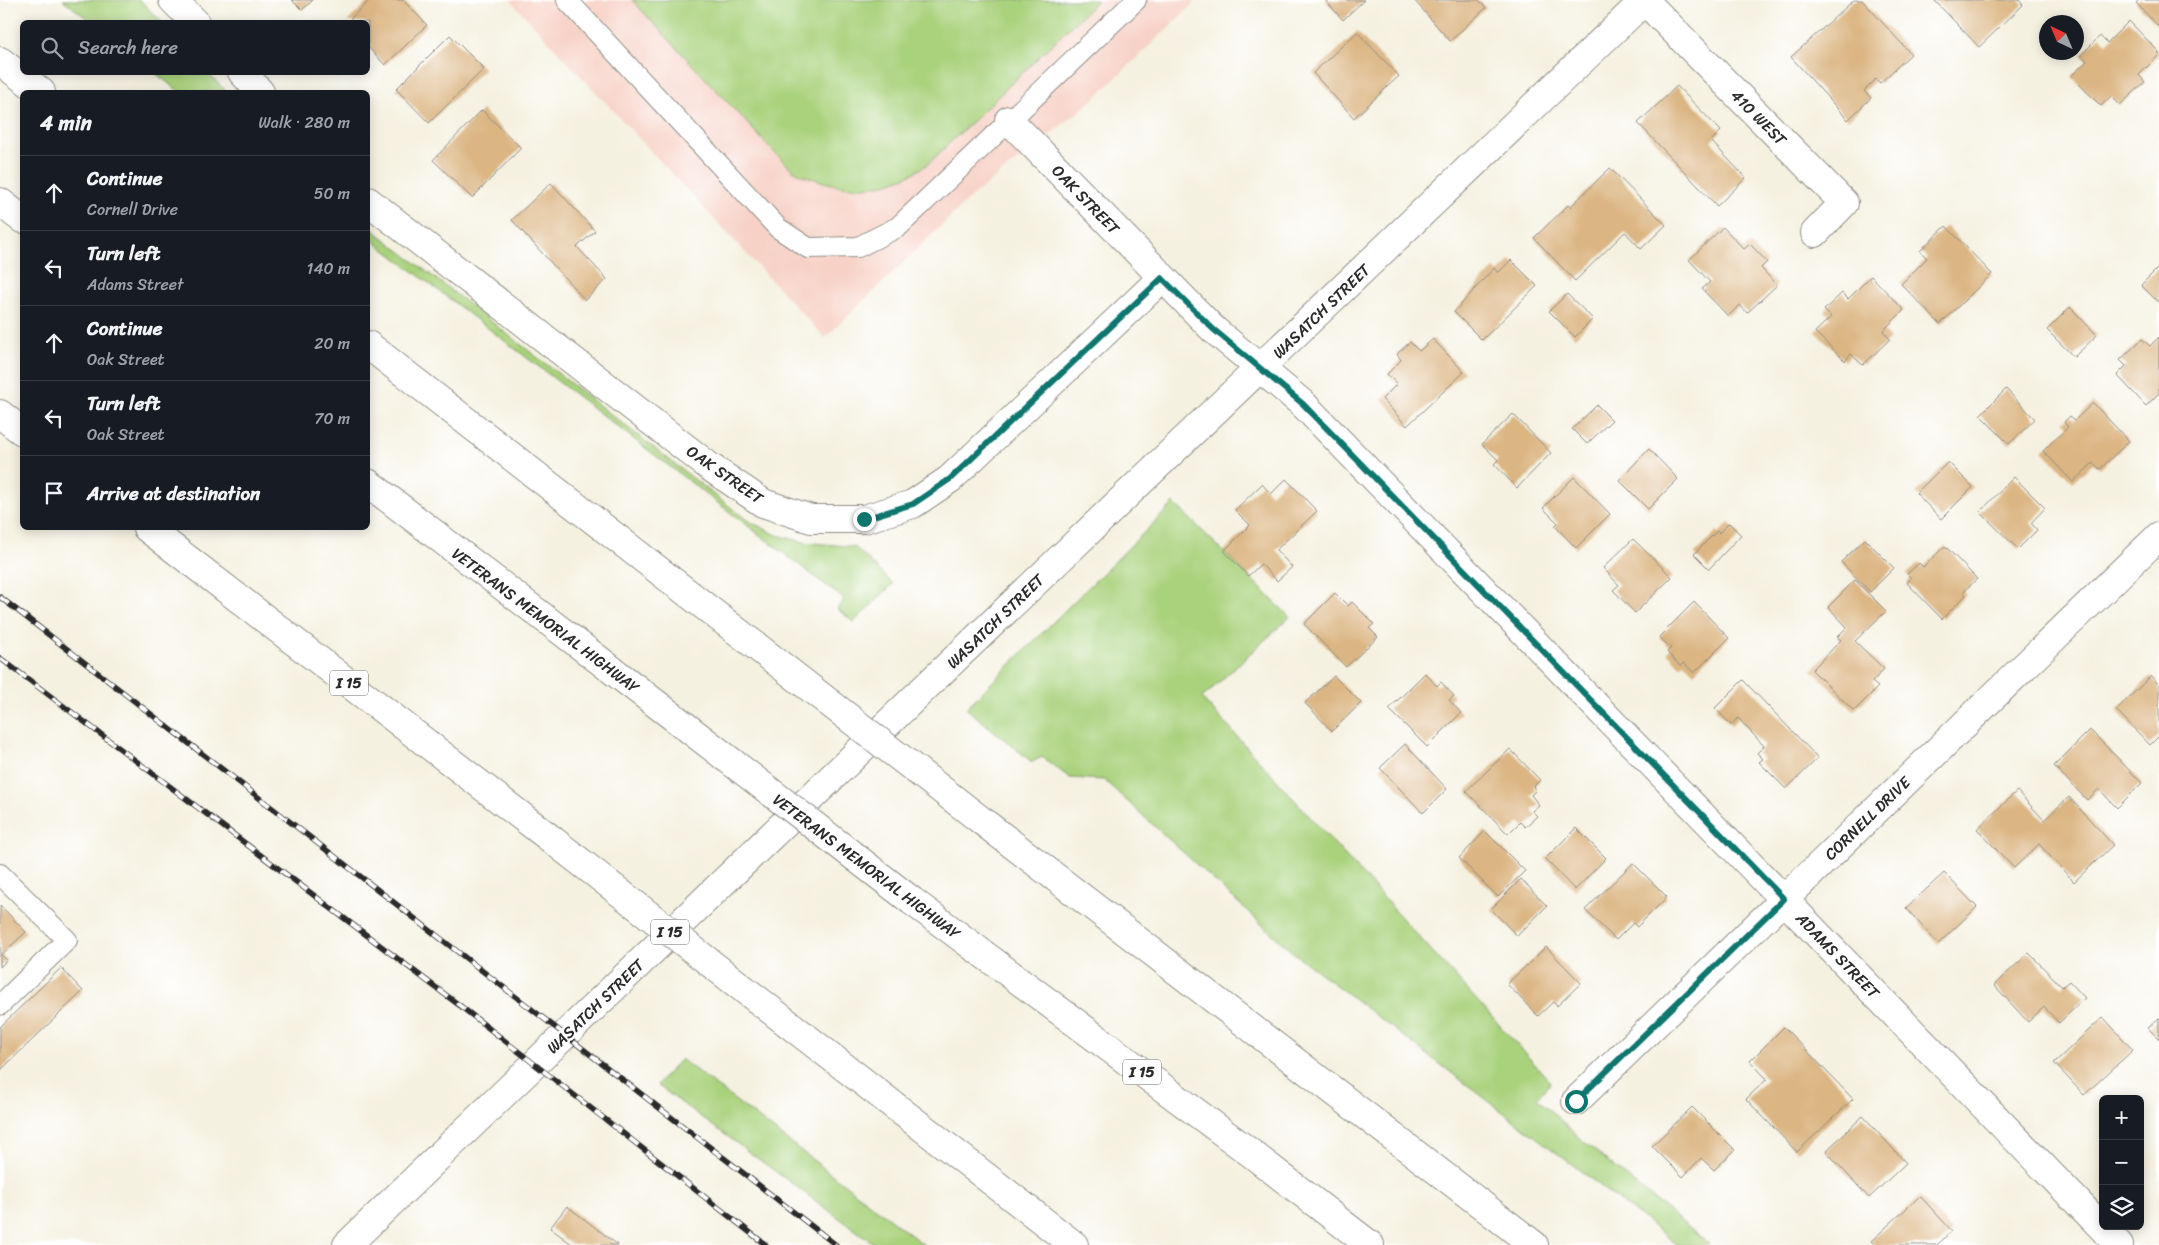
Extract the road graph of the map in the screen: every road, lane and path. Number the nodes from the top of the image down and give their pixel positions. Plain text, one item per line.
1 (174, 0) edge
2 (567, 0) edge
3 (1136, 0) edge
4 (1645, 0) edge
5 (193, 20) edge
6 (0, 61) edge
7 (245, 75) edge
8 (38, 90) edge
9 (258, 90) edge
10 (1009, 120) junction
11 (0, 202) edge
12 (370, 203) edge
13 (20, 217) edge
14 (1815, 233) dead end
15 (1162, 278) junction
16 (370, 347) edge
17 (1259, 369) junction
18 (0, 414) edge
19 (20, 429) edge
20 (370, 485) edge
21 (150, 530) edge
22 (2159, 536) edge
23 (0, 874) edge
24 (1784, 899) junction
25 (0, 1005) edge
26 (1576, 1101) dead end
27 (347, 1245) edge
28 (1074, 1245) edge
29 (1370, 1245) edge
30 (1534, 1245) edge
31 (2119, 1245) edge

1 - 5 main road
2 - 10 lane
3 - 10 lane
4 - 14 main road, 410 WEST
4 - 17 main road, WASATCH STREET
6 - 8 main road
7 - 9 main road
10 - 15 main road, OAK STREET
11 - 13 main road
12 - 15 main road, OAK STREET
15 - 17 main road, OAK STREET
16 - 30 main road, bridge
17 - 24 main road, ADAMS STREET
17 - 27 main road, WASATCH STREET
18 - 19 main road
20 - 29 main road, VETERANS MEMORIAL HIGHWAY / I 15, bridge
21 - 28 main road, I 15, bridge
22 - 24 main road, CORNELL DRIVE
23 - 25 lane
24 - 26 main road, CORNELL DRIVE
24 - 31 main road, ADAMS STREET

